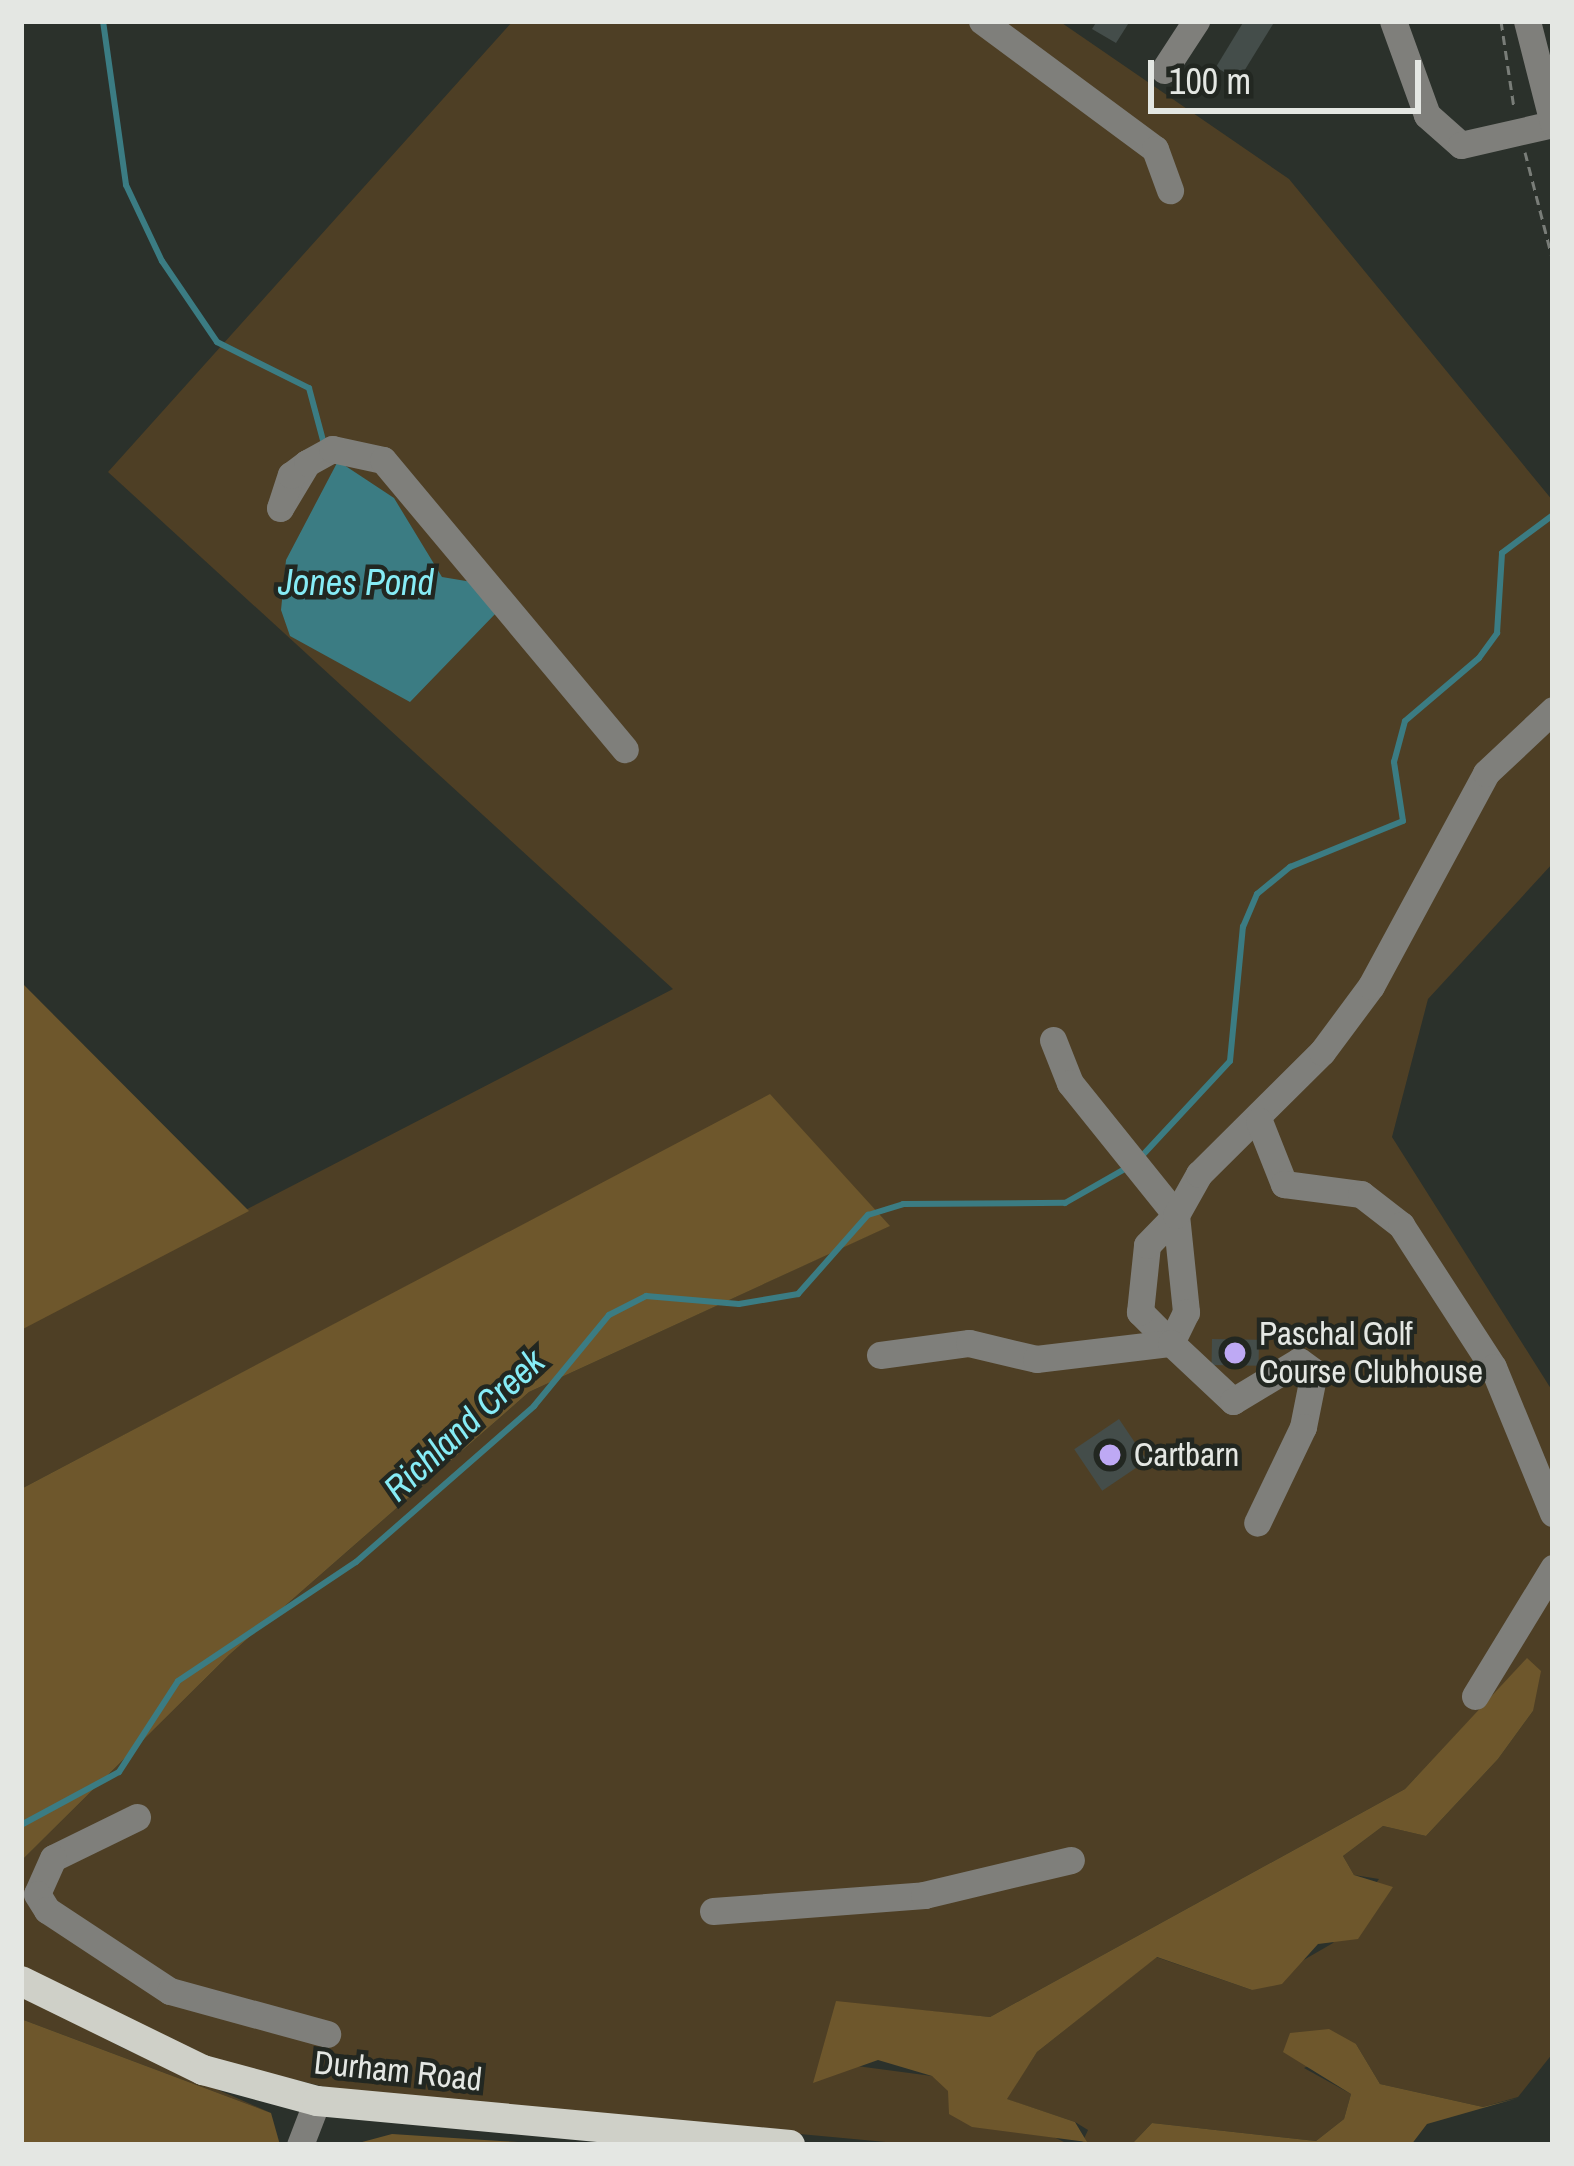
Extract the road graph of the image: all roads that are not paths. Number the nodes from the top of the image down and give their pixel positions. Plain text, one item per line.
1 (982, 21) edge
2 (1196, 21) edge
3 (1393, 21) edge
4 (1527, 21) edge
5 (1164, 70) dead end
6 (1553, 123) edge
7 (1170, 190) dead end
8 (308, 463) dead end
9 (1553, 710) edge
10 (625, 749) dead end
11 (1053, 1040) dead end
12 (1259, 1121) junction
13 (1176, 1215) junction
14 (1171, 1342) junction
15 (880, 1355) dead end
16 (1553, 1513) edge
17 (1257, 1523) dead end
18 (1553, 1568) edge
19 (1475, 1696) dead end
20 (137, 1817) dead end
21 (1070, 1860) dead end
22 (713, 1911) dead end
23 (21, 1981) edge
24 (327, 2034) dead end
25 (317, 2101) junction
26 (300, 2145) edge
27 (790, 2145) edge

1 - 7 street
2 - 5 street
3 - 6 street
4 - 6 street
8 - 10 street
9 - 12 street
11 - 13 street
12 - 13 street
12 - 16 street
13 - 14 street
13 - 14 street
14 - 15 street
14 - 17 street
18 - 19 street
20 - 24 street
21 - 22 street
23 - 25 main road, Durham Road
25 - 26 street
25 - 27 main road, Durham Road

